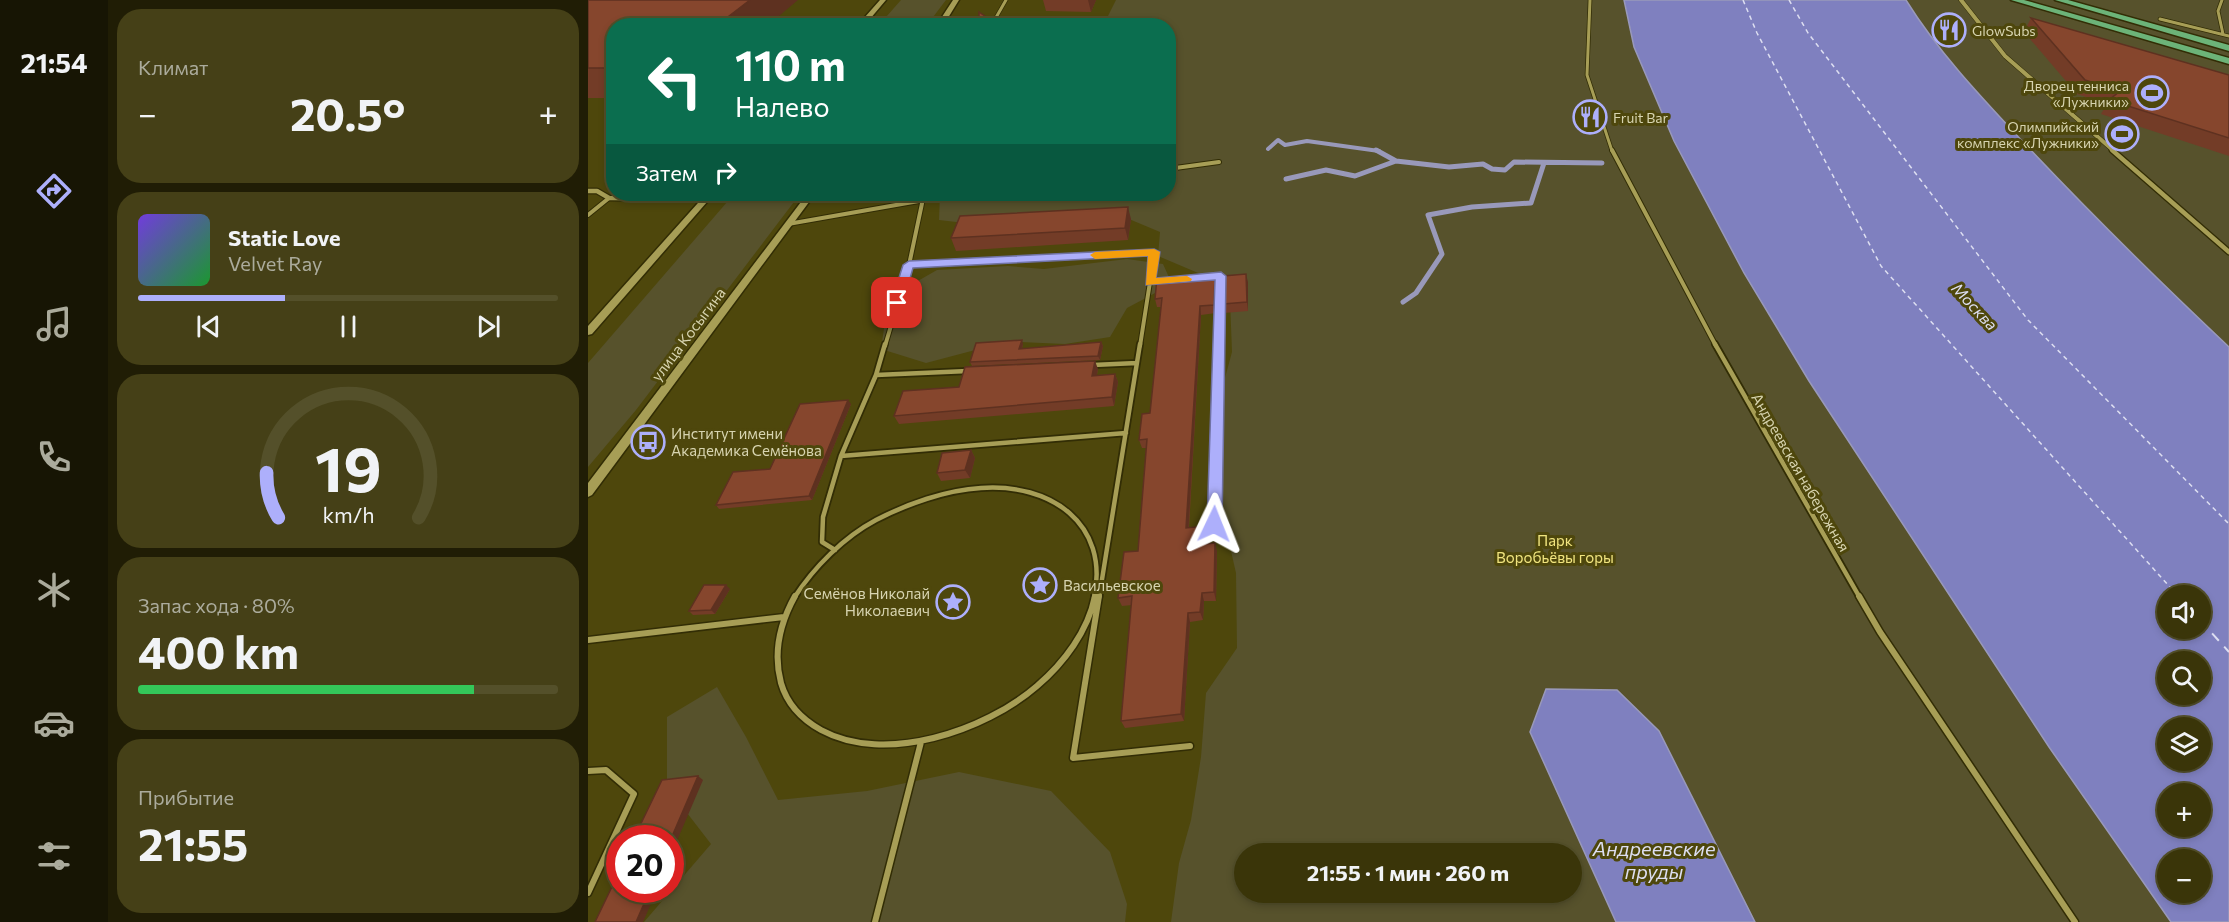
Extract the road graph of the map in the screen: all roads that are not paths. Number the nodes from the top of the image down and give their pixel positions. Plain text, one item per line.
1 (884, 0) edge
2 (956, 0) edge
3 (1006, 0) edge
4 (1590, 0) edge
5 (1960, 0) edge
6 (2015, 0) edge
7 (2059, 0) edge
8 (2222, 0) edge
9 (867, 18) edge
10 (944, 18) edge
11 (996, 18) edge
12 (2160, 19) dead end
13 (2223, 34) junction
14 (2229, 36) edge
15 (2229, 48) edge
16 (2229, 61) edge
17 (1219, 162) dead end
18 (1176, 168) edge
19 (588, 191) edge
20 (606, 196) edge
21 (606, 200) edge
22 (704, 201) edge
23 (806, 201) edge
24 (929, 201) edge
25 (921, 203) junction
26 (588, 215) edge
27 (788, 225) junction
28 (2229, 252) edge
29 (909, 265) junction
30 (1197, 278) edge
31 (1173, 280) edge
32 (1149, 282) junction
33 (588, 332) edge
34 (1137, 363) junction
35 (1089, 365) edge
36 (971, 370) edge
37 (876, 375) junction
38 (1126, 433) junction
39 (841, 456) junction
40 (588, 492) edge
41 (1214, 524) dead end
42 (835, 550) junction
43 (1098, 590) junction
44 (784, 617) junction
45 (588, 640) edge
46 (921, 742) junction
47 (1190, 746) dead end
48 (588, 771) edge
49 (588, 893) edge
50 (875, 922) edge
51 (2075, 922) edge

1 - 9 main road
2 - 10 main road
3 - 11 lane
4 - 51 lane, Андреевская набережная
5 - 28 street
6 - 16 main road
7 - 15 main road
8 - 13 lane
12 - 13 lane
13 - 14 lane
17 - 18 lane
19 - 20 street
21 - 26 lane
22 - 33 main road
23 - 27 main road, улица Косыгина
24 - 25 lane
25 - 27 lane
25 - 29 lane
27 - 40 main road, улица Косыгина
29 - 32 lane
29 - 37 lane
30 - 41 lane
31 - 32 lane
32 - 34 lane
34 - 35 lane
34 - 38 lane
36 - 37 lane
37 - 39 lane
38 - 39 lane
38 - 43 lane
39 - 42 lane
42 - 43 lane
42 - 44 lane
43 - 46 lane
43 - 47 lane
44 - 45 lane
44 - 46 lane
46 - 50 lane
48 - 49 lane

